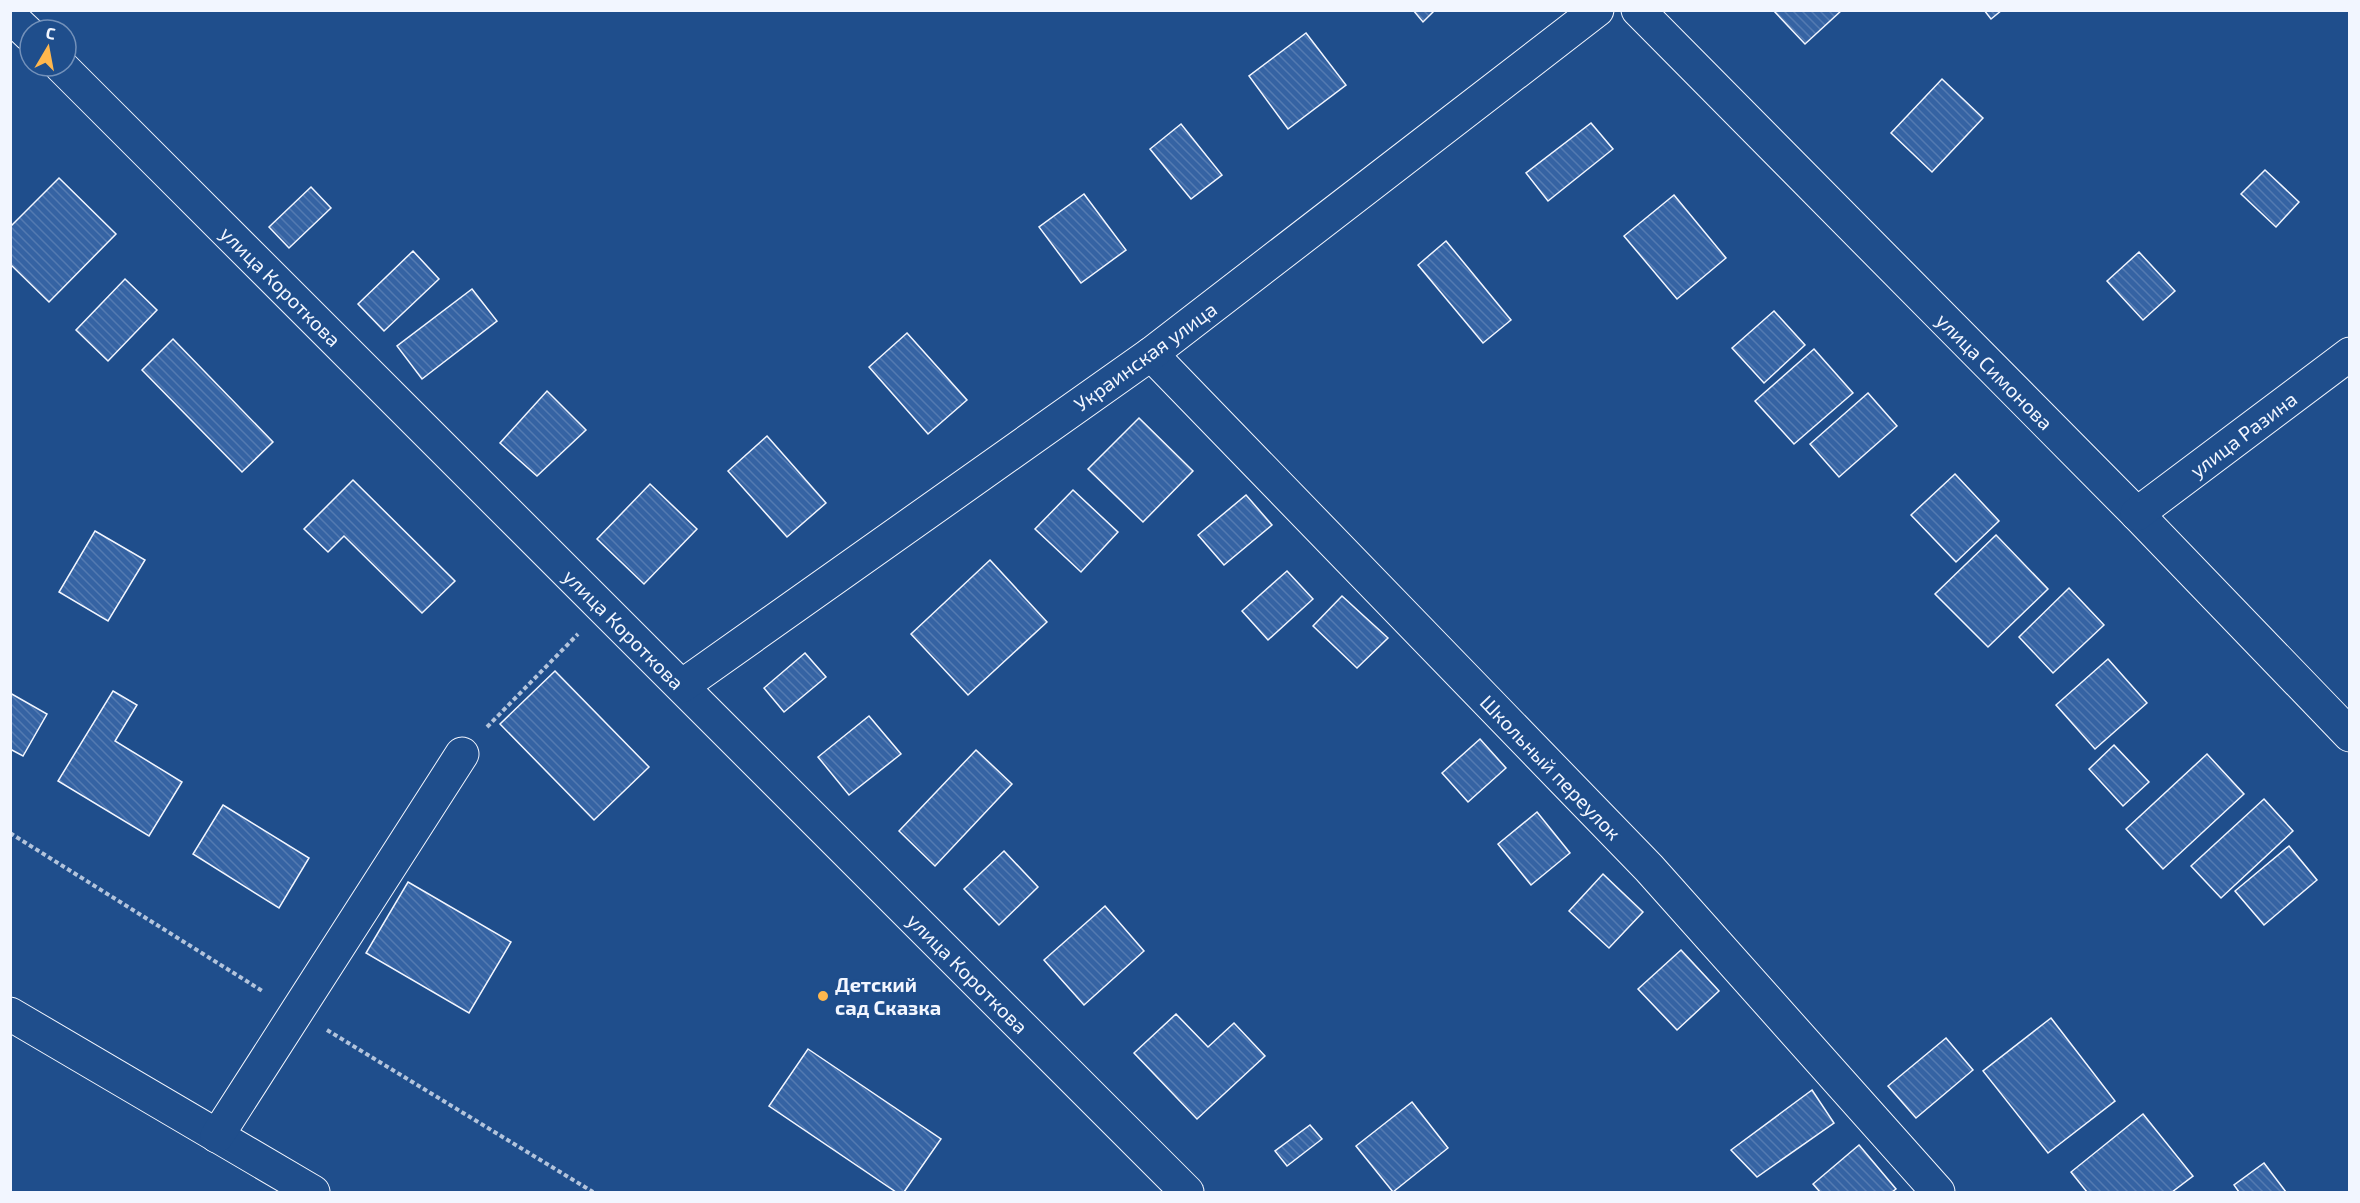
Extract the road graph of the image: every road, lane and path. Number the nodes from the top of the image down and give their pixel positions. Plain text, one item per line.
1 (1597, 10) edge
2 (1638, 10) edge
3 (73, 78) edge
4 (1151, 354) junction
5 (2349, 354) edge
6 (2137, 514) junction
7 (603, 608) junction
8 (682, 686) junction
9 (2349, 735) edge
10 (462, 754) joint
11 (10, 1014) edge
12 (217, 1136) junction
13 (313, 1192) edge
14 (1187, 1192) edge
15 (1938, 1192) edge

1 - 4 street, Украинская улица
2 - 6 street, улица Симонова
3 - 7 street, улица Короткова
4 - 8 street, Украинская улица
4 - 15 street, Школьный переулок
5 - 6 street, улица Разина
6 - 9 street, улица Симонова
7 - 8 street, улица Короткова
7 - 10 path
8 - 14 street, улица Короткова
10 - 12 street
11 - 12 street
12 - 13 street

